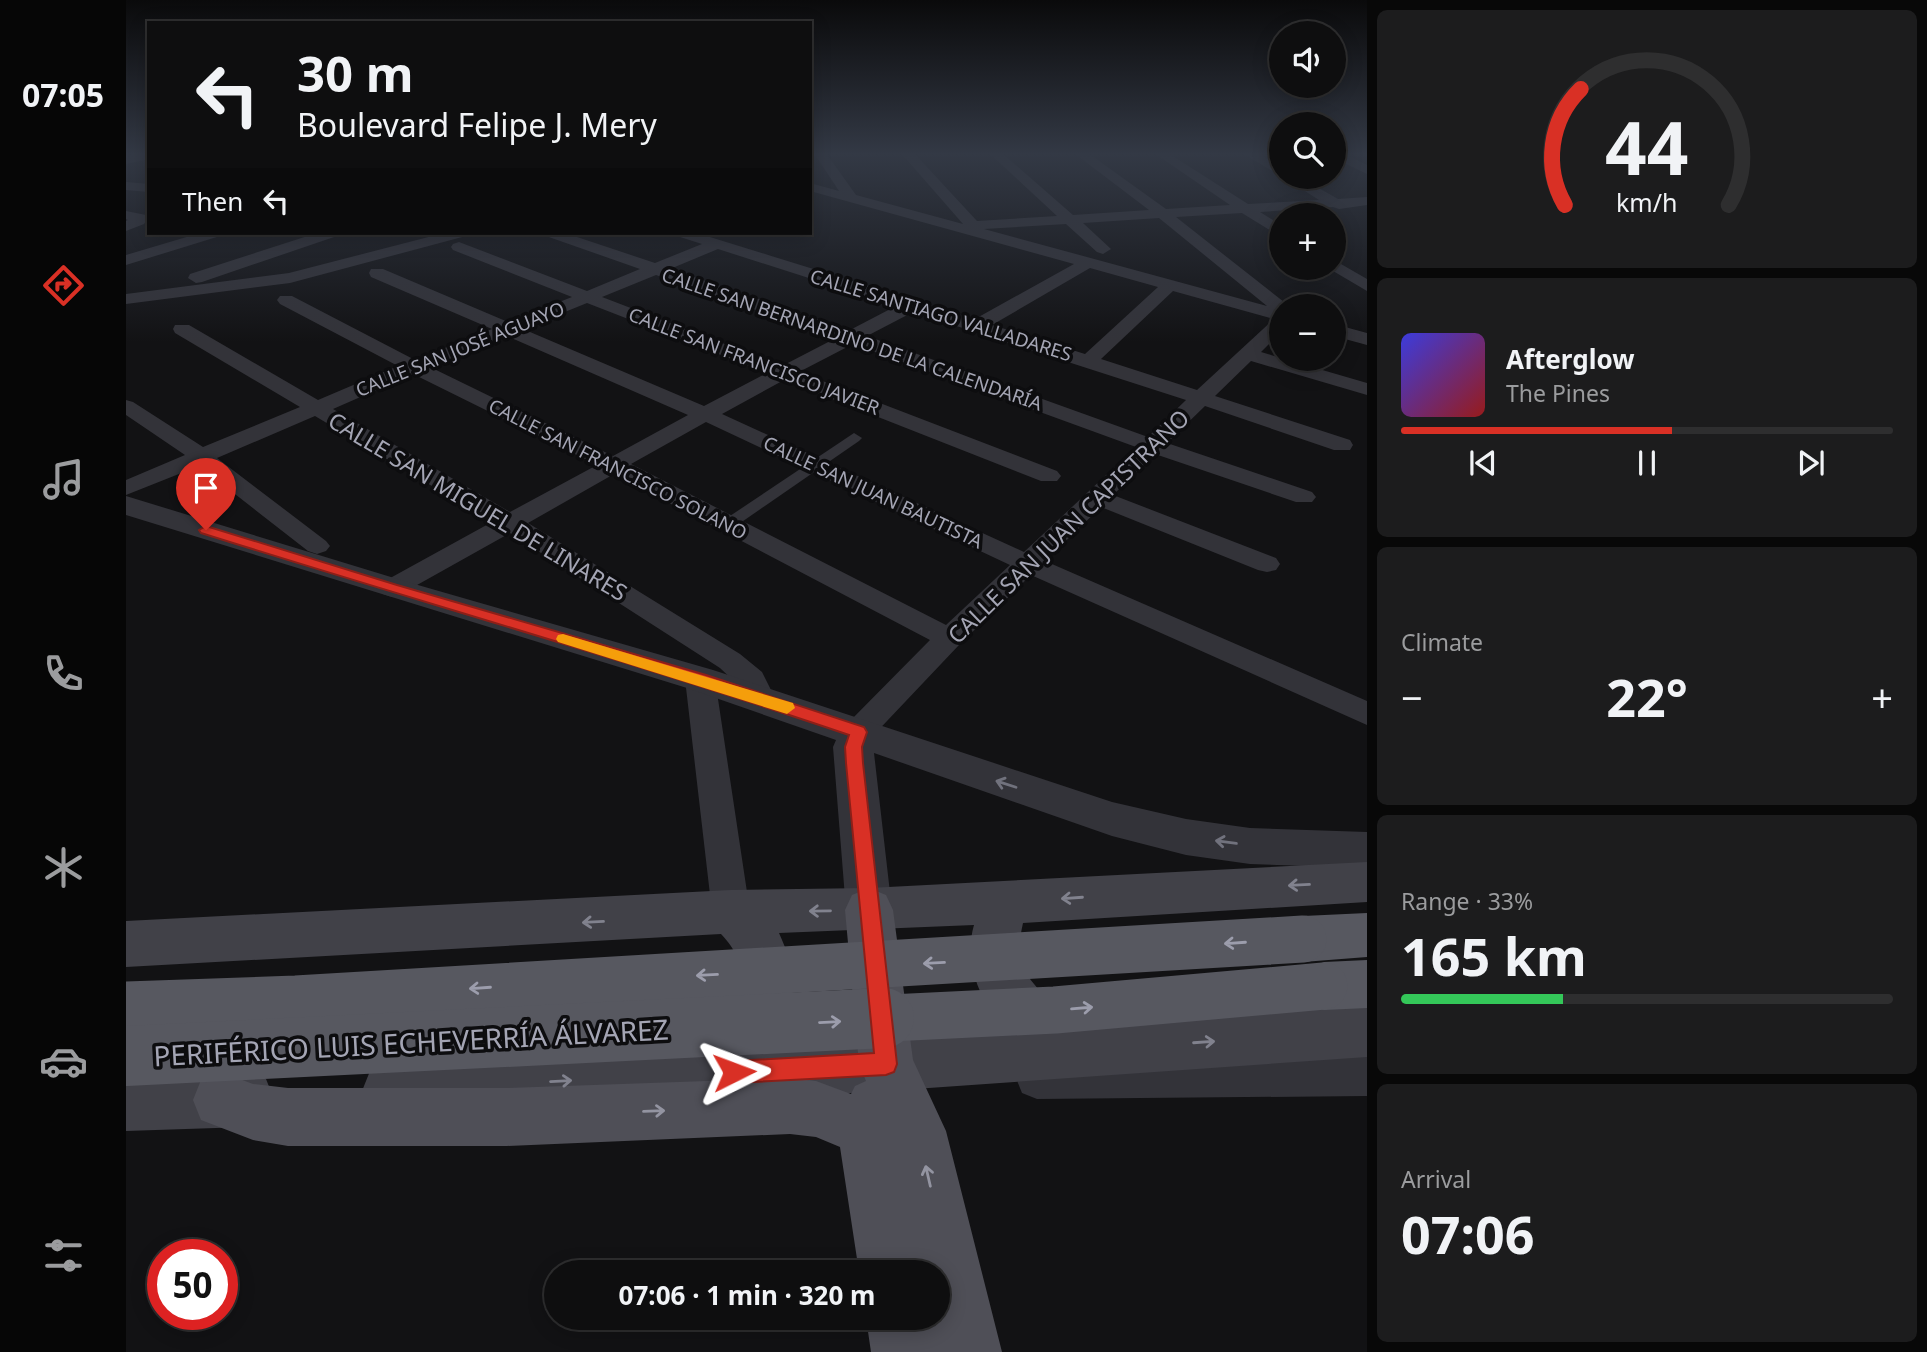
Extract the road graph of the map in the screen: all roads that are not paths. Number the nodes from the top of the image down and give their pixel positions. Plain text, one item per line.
1 (131, 216) edge
2 (915, 216) edge
3 (964, 216) edge
4 (1068, 216) edge
5 (1132, 216) edge
6 (1166, 216) edge
7 (1073, 220) junction
8 (126, 226) edge
9 (976, 229) junction
10 (208, 235) edge
11 (292, 235) edge
12 (326, 235) edge
13 (557, 235) edge
14 (688, 235) edge
15 (460, 240) edge
16 (308, 241) junction
17 (717, 244) junction
18 (1103, 248) dead end
19 (126, 260) edge
20 (1087, 263) junction
21 (370, 267) junction
22 (654, 269) junction
23 (1346, 273) edge
24 (1170, 285) junction
25 (1367, 286) edge
26 (586, 297) junction
27 (1269, 298) edge
28 (129, 300) edge
29 (286, 300) dead end
30 (910, 306) junction
31 (1269, 312) edge
32 (152, 315) dead end
33 (976, 326) junction
34 (182, 329) dead end
35 (507, 329) junction
36 (1269, 333) edge
37 (1346, 333) edge
38 (852, 337) junction
39 (1367, 339) edge
40 (1247, 354) junction
41 (1088, 361) junction
42 (414, 367) junction
43 (784, 373) junction
44 (1367, 389) edge
45 (1200, 400) junction
46 (126, 406) edge
47 (316, 408) junction
48 (705, 414) junction
49 (855, 438) dead end
50 (1342, 445) dead end
51 (1153, 446) junction
52 (201, 456) junction
53 (815, 464) junction
54 (615, 465) junction
55 (1049, 476) dead end
56 (126, 488) edge
57 (1304, 497) dead end
58 (1098, 498) junction
59 (126, 505) edge
60 (510, 522) junction
61 (727, 524) junction
62 (317, 547) dead end
63 (1029, 564) junction
64 (1267, 564) dead end
65 (391, 589) junction
66 (949, 638) junction
67 (700, 679) junction
68 (760, 698) junction
69 (1367, 714) edge
70 (858, 732) junction
71 (1367, 850) edge
72 (1367, 882) edge
73 (1008, 902) junction
74 (869, 910) junction
75 (731, 912) junction
76 (1367, 935) edge
77 (126, 944) edge
78 (1345, 985) edge
79 (126, 1005) edge
80 (1367, 1031) edge
81 (1074, 1051) junction
82 (126, 1056) edge
83 (952, 1060) junction
84 (886, 1064) junction
85 (709, 1073) junction
86 (1367, 1075) edge
87 (222, 1100) junction
88 (126, 1103) edge
89 (869, 1130) junction
90 (907, 1254) edge
91 (901, 1330) edge
92 (905, 1352) edge
93 (968, 1352) edge

1 - 8 street
2 - 9 street
3 - 9 street
4 - 7 street
5 - 7 street
6 - 27 street
7 - 9 street
7 - 18 street
9 - 20 street
10 - 19 street
11 - 16 street, CALLE SAN JUAN BAUTISTA
12 - 16 street
13 - 22 street, CALLE SAN BERNARDINO DE LA CALENDARÍA
14 - 17 street, CALLE SANTIAGO VALLADARES
15 - 21 street
15 - 26 street, CALLE SAN FRANCISCO JAVIER
16 - 21 street, CALLE SAN JUAN BAUTISTA
16 - 28 street
17 - 22 street, CALLE SAN JOSÉ AGUAYO
17 - 30 street, CALLE SANTIAGO VALLADARES
20 - 24 street
20 - 33 street
21 - 28 street
21 - 35 street, CALLE SAN JUAN BAUTISTA
22 - 26 street, CALLE SAN JOSÉ AGUAYO
22 - 38 street, CALLE SAN BERNARDINO DE LA CALENDARÍA
23 - 25 street
24 - 31 street
24 - 41 street
26 - 35 street, CALLE SAN JOSÉ AGUAYO
26 - 43 street, CALLE SAN FRANCISCO JAVIER
28 - 32 street
29 - 42 street, CALLE SAN FRANCISCO SOLANO
30 - 33 street, CALLE SANTIAGO VALLADARES
30 - 38 street
33 - 41 street, CALLE SANTIAGO VALLADARES
34 - 47 street, CALLE SAN MIGUEL DE LINARES
35 - 42 street, CALLE SAN JOSÉ AGUAYO
35 - 48 street, CALLE SAN JUAN BAUTISTA
36 - 40 street, CALLE SAN JUAN CAPISTRANO
37 - 39 street
38 - 43 street
38 - 51 street, CALLE SAN BERNARDINO DE LA CALENDARÍA
40 - 44 street
40 - 45 street, CALLE SAN JUAN CAPISTRANO
41 - 45 street, CALLE SANTIAGO VALLADARES
42 - 47 street, CALLE SAN JOSÉ AGUAYO
42 - 54 street, CALLE SAN FRANCISCO SOLANO
43 - 48 street
43 - 55 street, CALLE SAN FRANCISCO JAVIER
45 - 50 street, CALLE SANTIAGO VALLADARES
45 - 51 street, CALLE SAN JUAN CAPISTRANO
46 - 52 street
47 - 52 street, CALLE SAN JOSÉ AGUAYO
47 - 60 street, CALLE SAN MIGUEL DE LINARES
48 - 53 street, CALLE SAN JUAN BAUTISTA
48 - 54 street
49 - 53 street
51 - 57 street, CALLE SAN BERNARDINO DE LA CALENDARÍA
51 - 58 street, CALLE SAN JUAN CAPISTRANO
52 - 56 street, CALLE SAN JOSÉ AGUAYO
52 - 62 street
53 - 61 street
53 - 63 street, CALLE SAN JUAN BAUTISTA
54 - 60 street
54 - 61 street, CALLE SAN FRANCISCO SOLANO
58 - 63 street, CALLE SAN JUAN CAPISTRANO
58 - 64 street
59 - 65 street
60 - 65 street
60 - 68 street, CALLE SAN MIGUEL DE LINARES
61 - 66 street, CALLE SAN FRANCISCO SOLANO
63 - 66 street, CALLE SAN JUAN CAPISTRANO
63 - 69 street, CALLE SAN JUAN BAUTISTA
65 - 67 street
66 - 70 street, CALLE SAN JUAN CAPISTRANO
67 - 68 street
67 - 75 street
68 - 70 street
71 -> 70 street
70 - 74 street
72 -> 73 main road
73 - 74 main road
73 - 81 main road
74 -> 75 main road
74 - 84 main road
75 -> 77 main road
75 - 85 main road
76 -> 79 highway, PERIFÉRICO LUIS ECHEVERRÍA ÁLVAREZ, bridge
82 -> 78 highway, PERIFÉRICO LUIS ECHEVERRÍA ÁLVAREZ, bridge
81 -> 80 main road, PERIFÉRICO LUIS ECHEVERRÍA ÁLVAREZ
81 - 83 main road, PERIFÉRICO LUIS ECHEVERRÍA ÁLVAREZ
83 - 84 main road, PERIFÉRICO LUIS ECHEVERRÍA ÁLVAREZ
83 - 86 street, PERIFÉRICO LUIS ECHEVERRÍA ÁLVAREZ
84 - 85 main road, PERIFÉRICO LUIS ECHEVERRÍA ÁLVAREZ
84 - 89 main road
90 -> 84 main road
87 -> 85 main road, PERIFÉRICO LUIS ECHEVERRÍA ÁLVAREZ
87 - 88 main road, PERIFÉRICO LUIS ECHEVERRÍA ÁLVAREZ
87 -> 89 main road
89 - 90 main road
90 - 93 main road
91 - 92 main road

